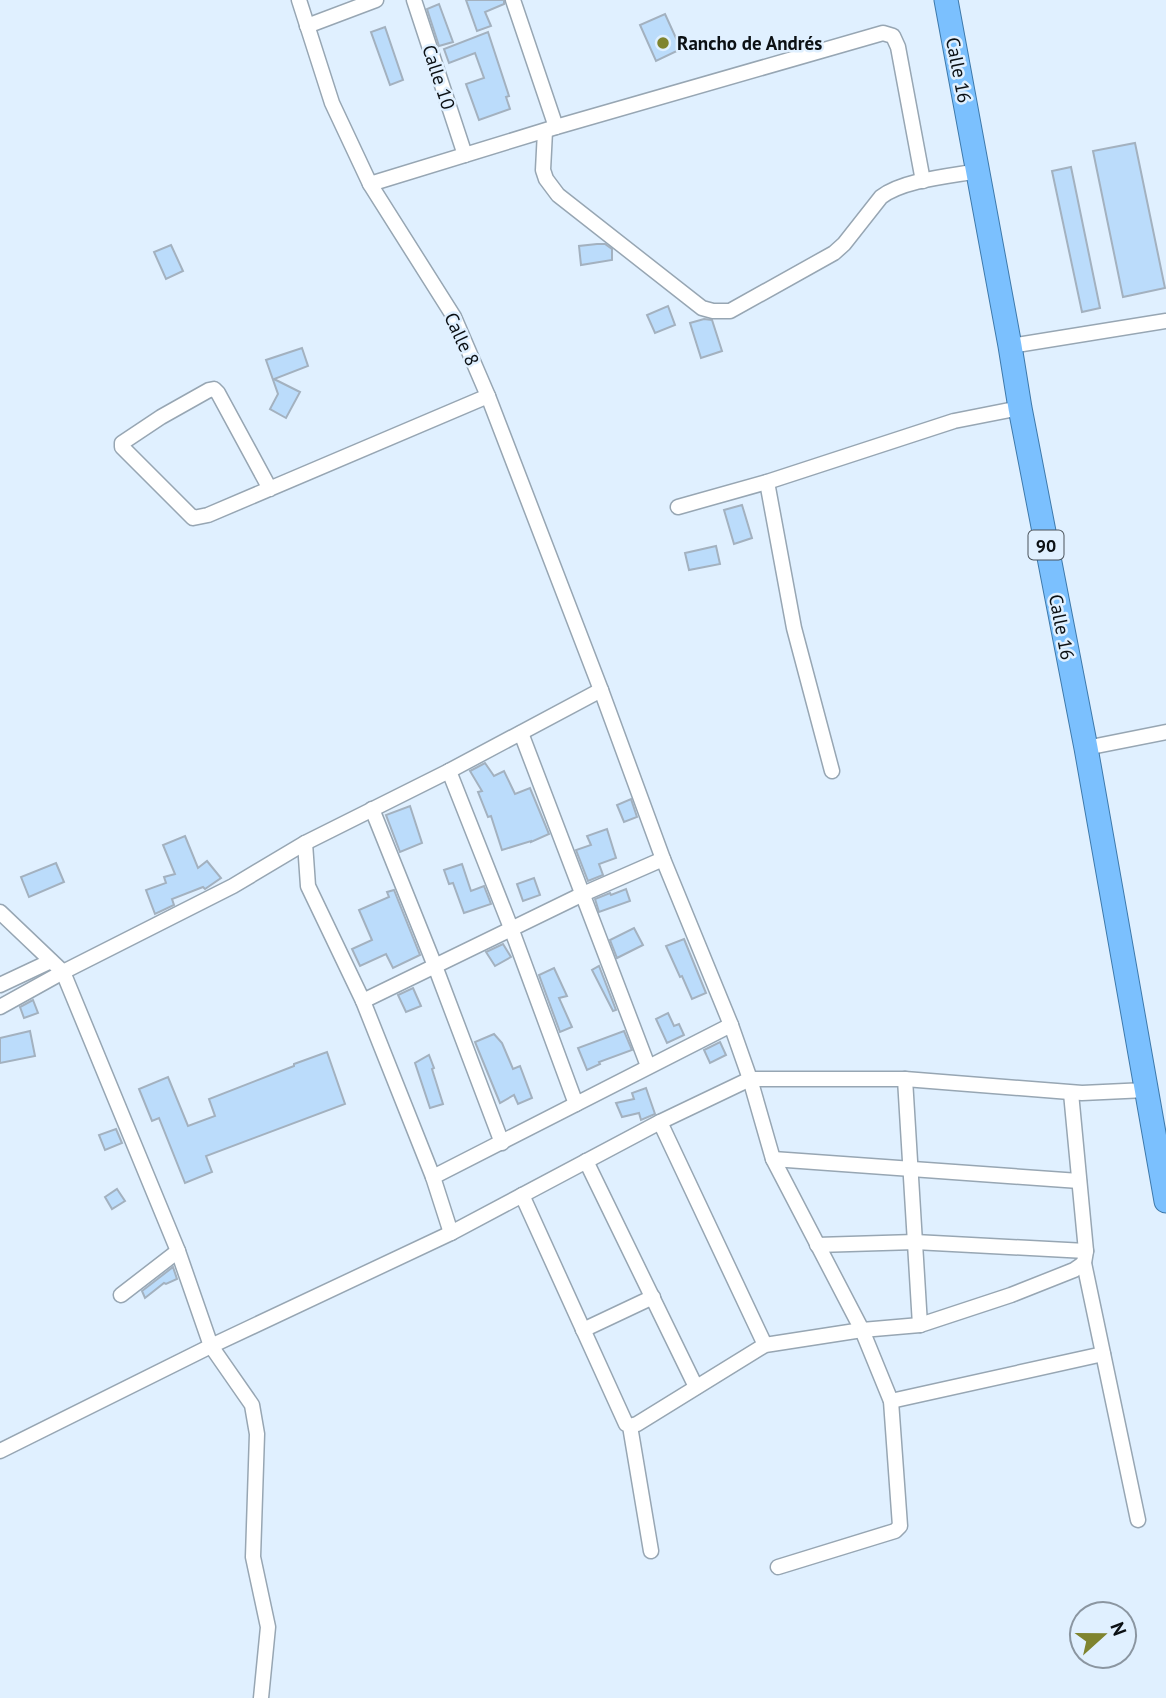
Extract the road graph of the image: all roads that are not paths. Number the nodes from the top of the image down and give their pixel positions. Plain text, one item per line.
1 (299, 0) edge
2 (376, 0) edge
3 (414, 0) edge
4 (513, 0) edge
5 (946, 0) edge
6 (307, 26) junction
7 (551, 129) junction
8 (465, 155) junction
9 (978, 171) junction
10 (928, 181) junction
11 (370, 184) junction
12 (1166, 321) edge
13 (1010, 346) junction
14 (488, 396) junction
15 (1020, 408) junction
16 (768, 482) junction
17 (270, 489) junction
18 (678, 506) dead end
19 (601, 690) junction
20 (1166, 732) edge
21 (521, 733) junction
22 (1086, 748) junction
23 (449, 771) junction
24 (832, 771) dead end
25 (372, 809) junction
26 (305, 843) junction
27 (663, 859) junction
28 (583, 894) junction
29 (0, 912) edge
30 (512, 928) junction
31 (51, 961) junction
32 (435, 966) junction
33 (63, 972) junction
34 (0, 985) edge
35 (363, 1001) junction
36 (0, 1007) edge
37 (731, 1025) junction
38 (648, 1066) junction
39 (750, 1079) junction
40 (905, 1079) junction
41 (1146, 1090) junction
42 (1076, 1093) junction
43 (576, 1104) junction
44 (660, 1122) junction
45 (502, 1143) junction
46 (773, 1158) junction
47 (586, 1161) junction
48 (911, 1170) junction
49 (433, 1178) junction
50 (1079, 1181) junction
51 (522, 1195) junction
52 (1166, 1201) edge
53 (451, 1233) junction
54 (915, 1242) junction
55 (817, 1245) junction
56 (178, 1251) junction
57 (1085, 1257) junction
58 (121, 1295) dead end
59 (653, 1297) junction
60 (920, 1325) junction
61 (583, 1330) junction
62 (862, 1330) junction
63 (765, 1345) junction
64 (211, 1346) junction
65 (1103, 1354) junction
66 (696, 1387) junction
67 (891, 1401) junction
68 (630, 1426) junction
69 (0, 1451) edge
70 (1138, 1520) dead end
71 (652, 1551) dead end
72 (778, 1567) dead end
73 (261, 1698) edge

1 - 6 street, Calle 8
2 - 6 street
3 - 8 street, Calle 10
4 - 7 street
5 - 9 highway, Calle 16 / 90
6 - 11 street, Calle 8
7 - 8 street
7 - 10 street
7 - 10 street
8 - 11 street
9 - 10 street
9 - 13 highway, Calle 16 / 90
11 - 14 street, Calle 8
12 - 13 street
13 - 15 highway, Calle 16 / 90
14 - 17 street
14 - 19 street, Calle 8
15 - 16 street
15 - 22 highway, Calle 16 / 90
16 - 18 street
16 - 24 street
17 - 17 street
19 - 21 street
19 - 27 street, Calle 8
20 - 22 street
21 - 23 street
21 - 28 street
22 - 41 highway, Calle 16 / 90
23 - 25 street
23 - 30 street
25 - 26 street
25 - 32 street
26 - 33 street
26 - 35 street
27 - 28 street
27 - 37 street, Calle 8
28 - 30 street
28 - 38 street
29 - 31 street
30 - 32 street
30 - 43 street
31 - 33 street
31 - 34 street
32 - 35 street
32 - 45 street
33 - 36 street
33 - 56 street
35 - 49 street
37 - 38 street
37 - 39 street, Calle 8
38 - 43 street
39 - 40 street
39 - 44 street
39 - 46 street, Calle 8
40 - 42 street
40 - 48 street
41 - 42 street
41 - 52 highway, 90
42 - 50 street
43 - 45 street
44 - 47 street
44 - 63 street
45 - 49 street
46 - 48 street
46 - 55 street, Calle 8
47 - 51 street
47 - 59 street
48 - 50 street
48 - 54 street
49 - 53 street
50 - 57 street
51 - 53 street
51 - 61 street
53 - 64 street
54 - 55 street
54 - 57 street
54 - 60 street
55 - 62 street, Calle 8
56 - 58 street
56 - 64 street
57 - 60 street
57 - 65 street
59 - 61 street
59 - 66 street
60 - 62 street
61 - 68 street
62 - 63 street
62 - 67 street, Calle 8
63 - 66 street
64 - 69 street
64 - 73 street
65 - 67 street
65 - 70 street
66 - 68 street
67 - 72 street, Calle 8
68 - 71 street

